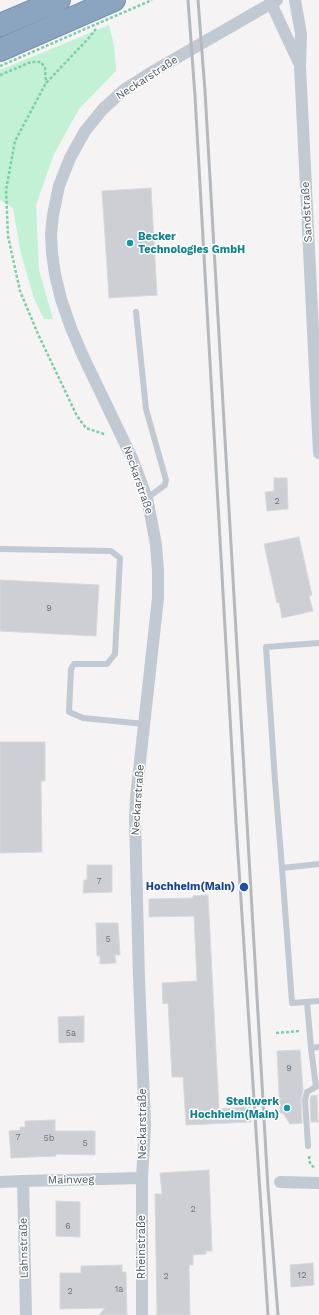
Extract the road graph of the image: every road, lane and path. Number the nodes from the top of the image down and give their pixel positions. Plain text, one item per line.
1 (59, 0) edge
2 (114, 0) edge
3 (152, 0) edge
4 (295, 0) edge
5 (274, 2) edge
6 (0, 25) edge
7 (0, 50) edge
8 (0, 66) edge
9 (300, 66) junction
10 (0, 75) edge
11 (46, 83) dead end
12 (136, 312) dead end
13 (319, 453) edge
14 (146, 498) junction
15 (0, 549) edge
16 (319, 643) edge
17 (145, 724) junction
18 (319, 864) edge
19 (282, 868) junction
20 (319, 1001) edge
21 (307, 1002) junction
22 (319, 1047) edge
23 (311, 1048) junction
24 (308, 1146) joint
25 (319, 1172) edge
26 (142, 1178) junction
27 (23, 1180) junction
28 (0, 1182) edge
29 (280, 1182) dead end
30 (319, 1183) edge
31 (26, 1315) edge
32 (142, 1315) edge

1 - 6 highway
2 - 7 highway
3 - 8 path, bridge
4 - 9 street, Sandstraße
5 - 9 street, Sandstraße
5 - 14 street, Neckarstraße
9 - 13 street, Sandstraße
10 - 11 path
12 - 14 lane
14 - 17 street, Neckarstraße
15 - 17 lane
16 - 19 lane
17 - 26 street, Neckarstraße
18 - 19 lane
19 - 21 lane
20 - 21 lane
21 - 23 lane
22 - 23 lane
23 - 24 lane
24 - 25 path
26 - 27 street, Mainweg
26 - 32 street, Rheinstraße
27 - 28 street, Mainweg
27 - 31 street, Lahnstraße
29 - 30 street

